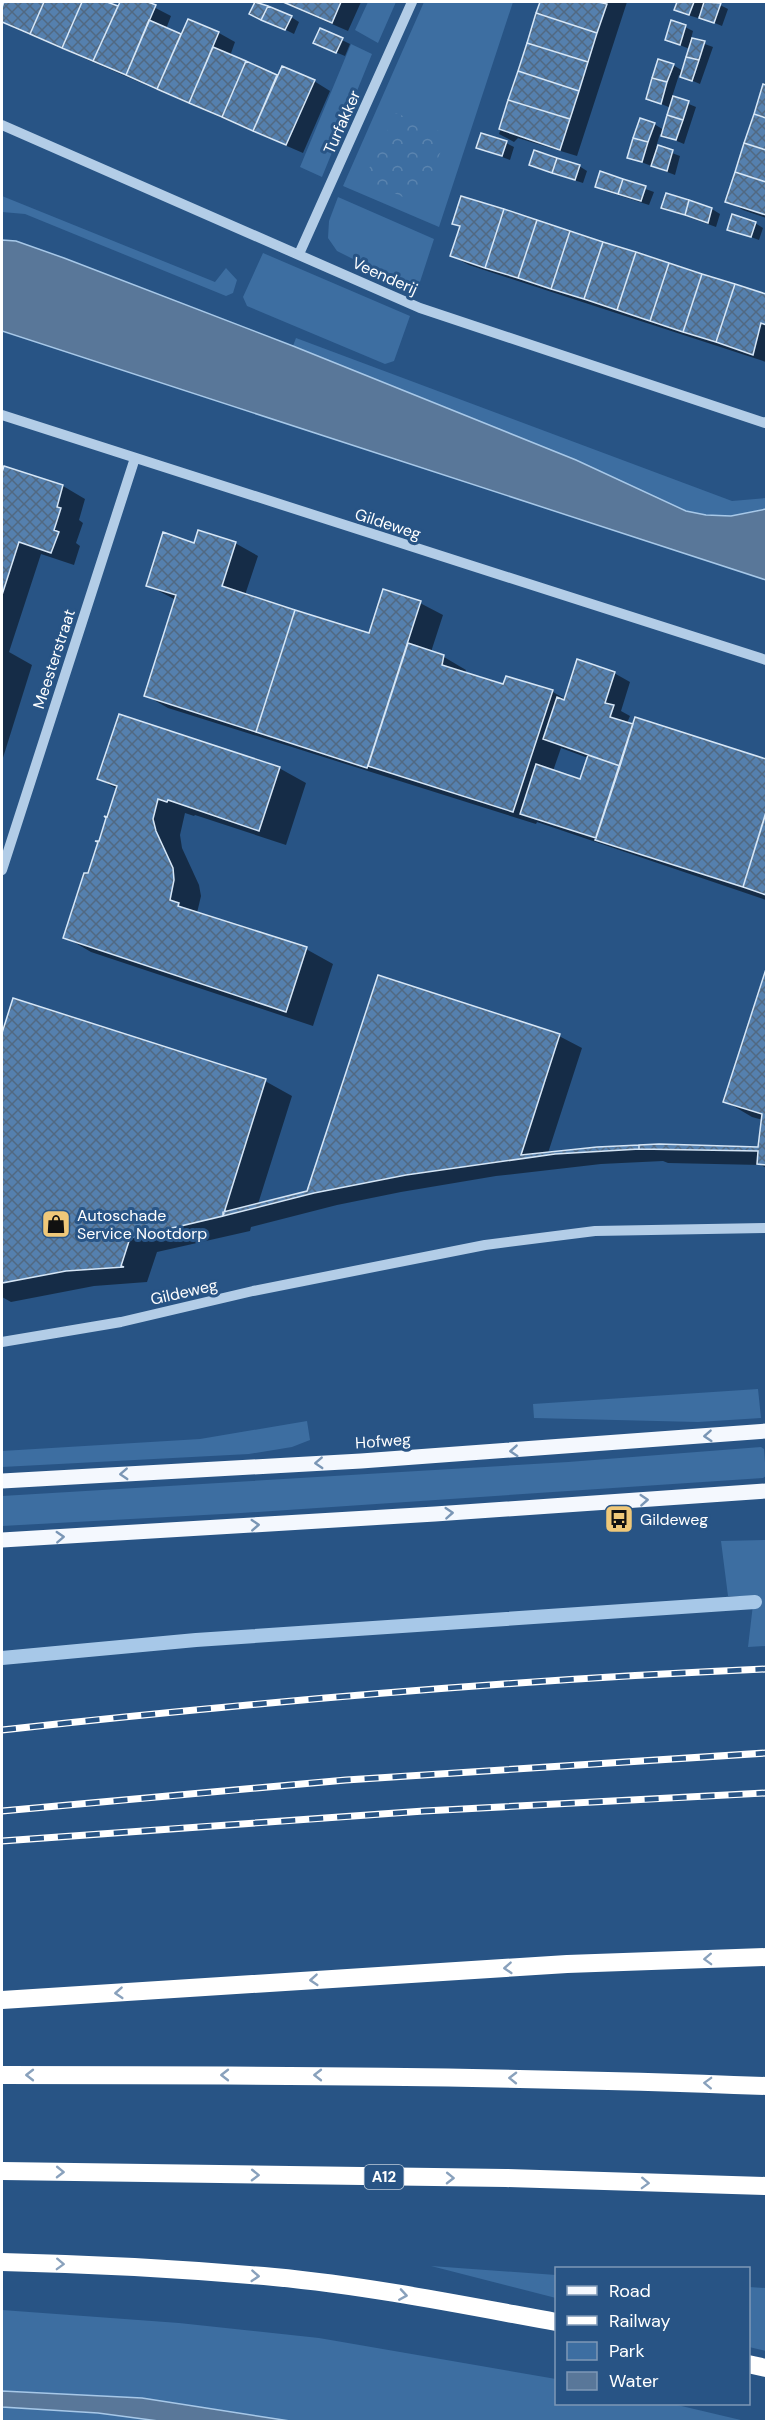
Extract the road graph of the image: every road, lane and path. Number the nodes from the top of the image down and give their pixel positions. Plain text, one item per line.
1 (412, 2) edge
2 (2, 125) edge
3 (299, 254) junction
4 (2, 415) edge
5 (766, 422) edge
6 (135, 458) junction
7 (766, 660) edge
8 (2, 870) edge
9 (766, 1227) edge
10 (2, 1342) edge
11 (766, 1431) edge
12 (2, 1481) edge
13 (766, 1491) edge
14 (2, 1540) edge
15 (766, 1957) edge
16 (2, 2000) edge
17 (2, 2075) edge
18 (766, 2086) edge
19 (2, 2171) edge
20 (766, 2186) edge
21 (2, 2262) edge
22 (555, 2322) edge
23 (750, 2364) edge
24 (766, 2368) edge

1 - 3 street, Turfakker
2 - 3 street, Veenderij
3 - 5 street, Veenderij
4 - 6 street, Gildeweg
6 - 7 street, Gildeweg
6 - 8 street, Meesterstraat
9 - 10 street, Gildeweg
11 -> 12 main road, Hofweg
14 -> 13 main road
15 -> 16 highway
18 -> 17 highway
19 -> 20 highway, A12
21 -> 22 highway
23 - 24 highway

